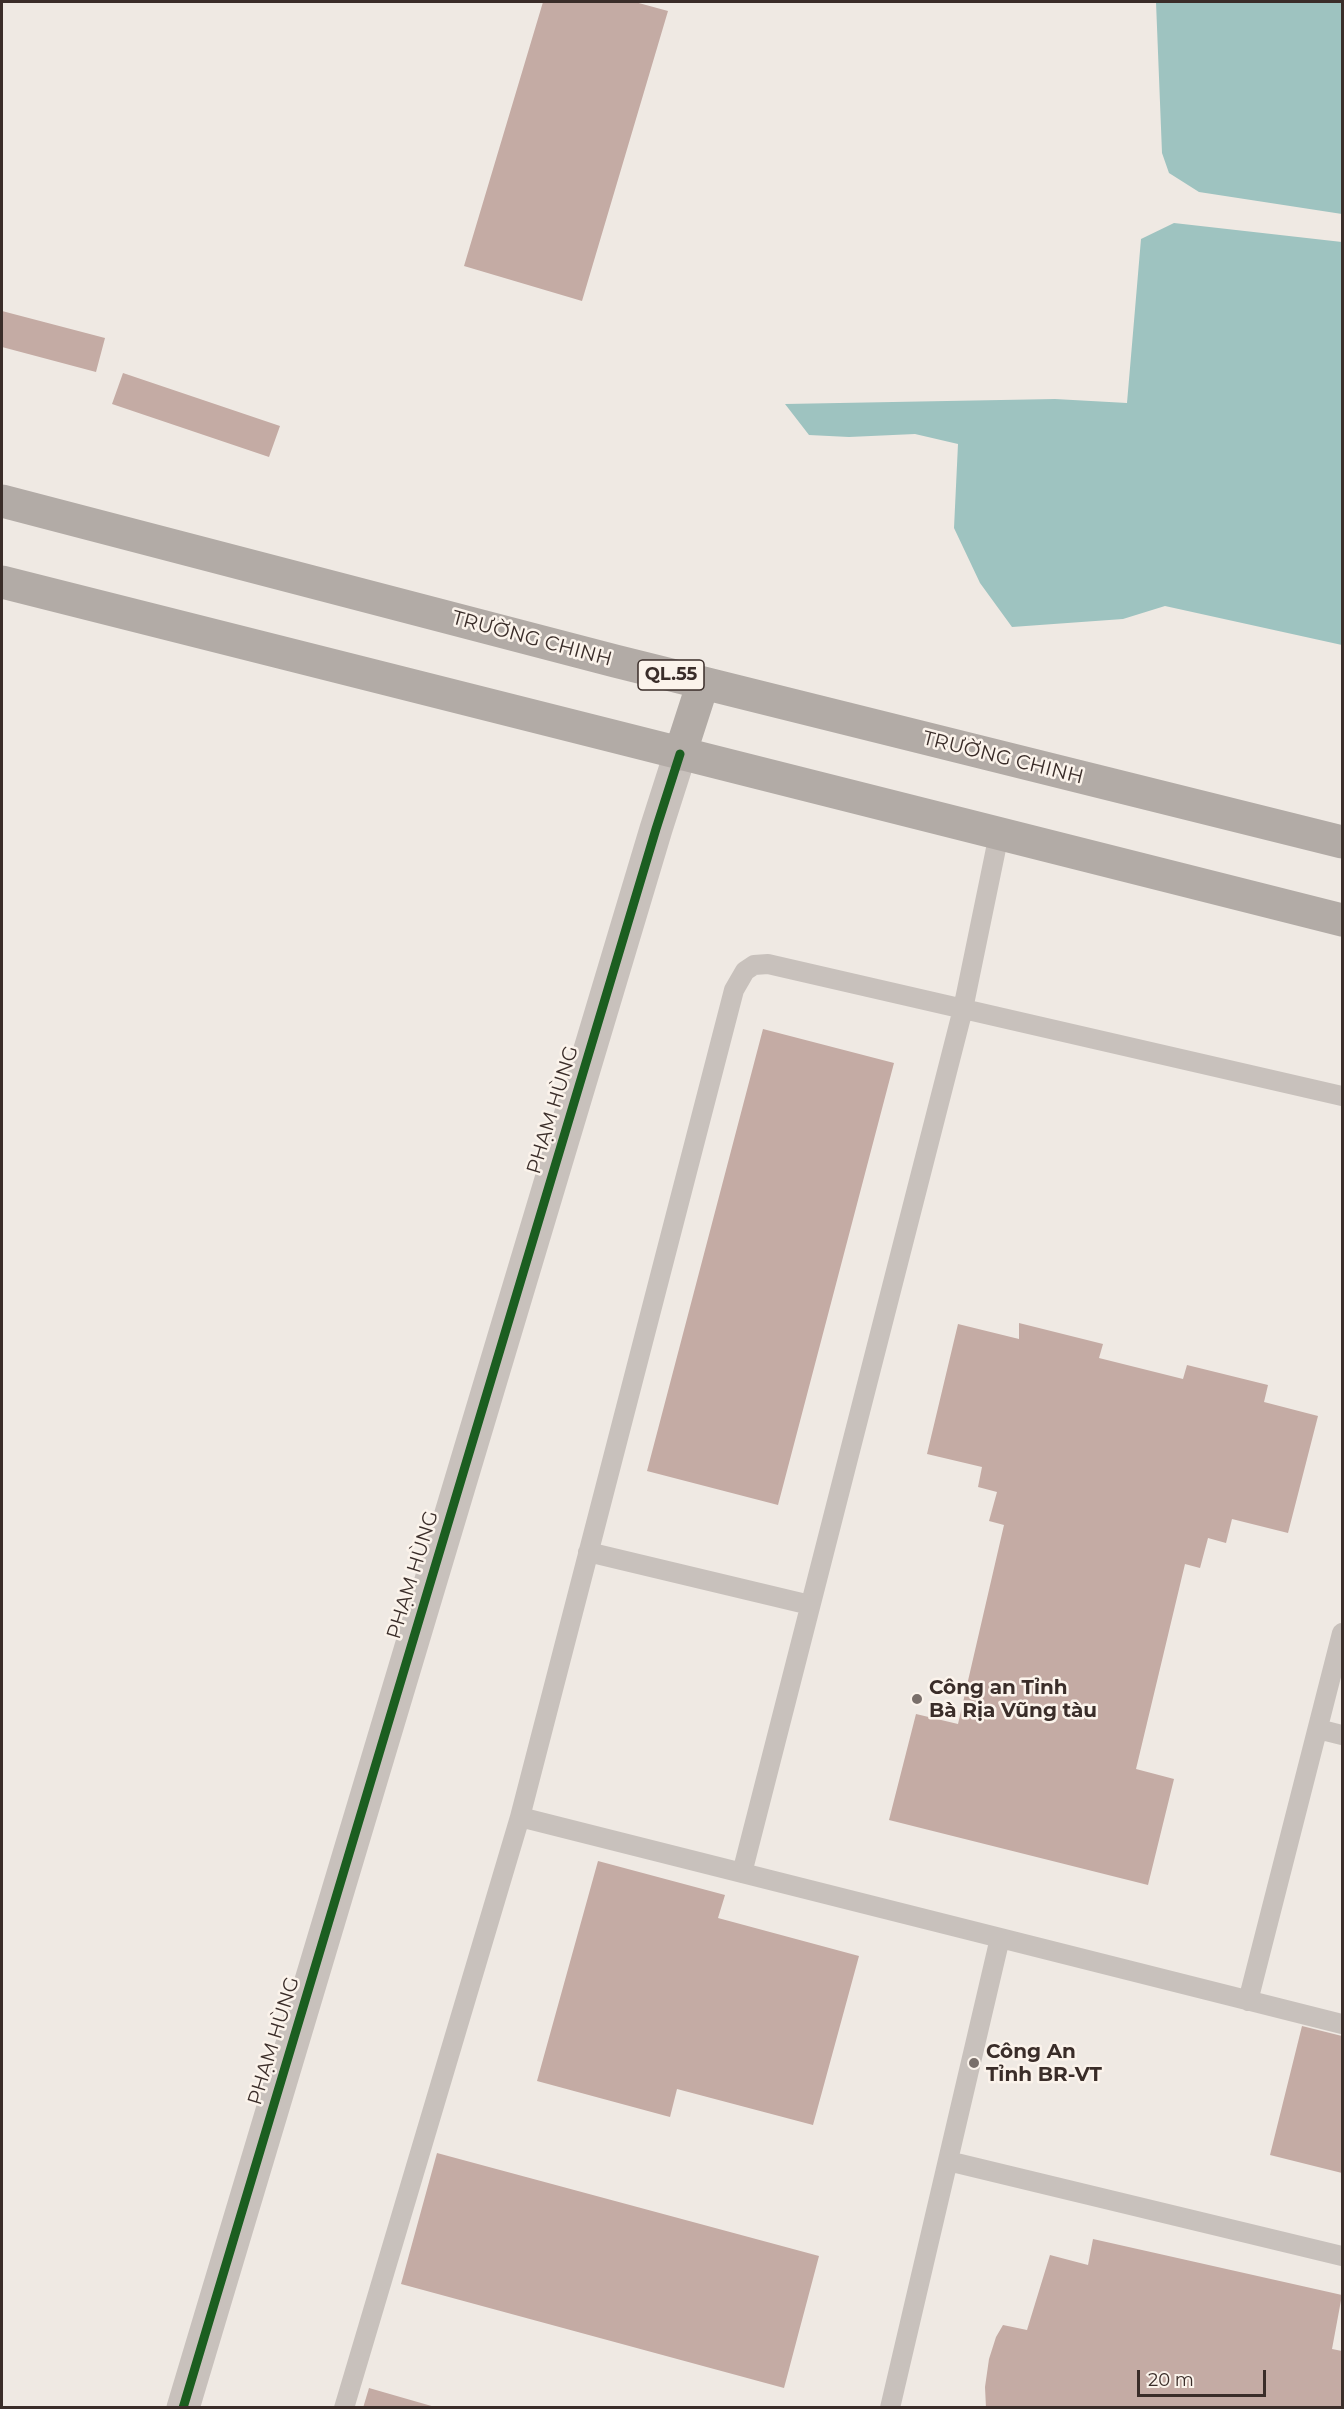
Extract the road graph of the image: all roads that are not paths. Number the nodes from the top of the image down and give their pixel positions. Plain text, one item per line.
1 (2, 501) edge
2 (2, 582) edge
3 (704, 682) junction
4 (680, 754) junction
5 (999, 834) junction
6 (1342, 842) edge
7 (1342, 920) edge
8 (963, 1009) junction
9 (1342, 1096) edge
10 (588, 1552) junction
11 (810, 1605) junction
12 (1342, 1634) edge
13 (1318, 1729) junction
14 (1342, 1736) edge
15 (520, 1817) junction
16 (741, 1874) junction
17 (1000, 1938) junction
18 (1248, 2001) junction
19 (1342, 2024) edge
20 (948, 2161) junction
21 (1342, 2256) edge
22 (183, 2408) edge
23 (344, 2408) edge
24 (890, 2408) edge

1 - 3 highway, TRƯỜNG CHINH / QL.55
2 - 4 highway
3 - 4 highway
3 - 6 highway, TRƯỜNG CHINH / QL.55
4 - 5 highway
4 - 22 street, PHẠM HÙNG
5 - 7 highway
5 - 8 lane
8 - 9 lane
8 - 10 lane
8 - 11 lane
10 - 11 lane
10 - 15 lane
11 - 16 lane
12 - 13 lane
13 - 14 lane
13 - 18 lane
15 - 16 lane
15 - 23 lane
16 - 17 lane
17 - 18 lane
17 - 20 lane
18 - 19 lane
20 - 21 lane
20 - 24 lane

